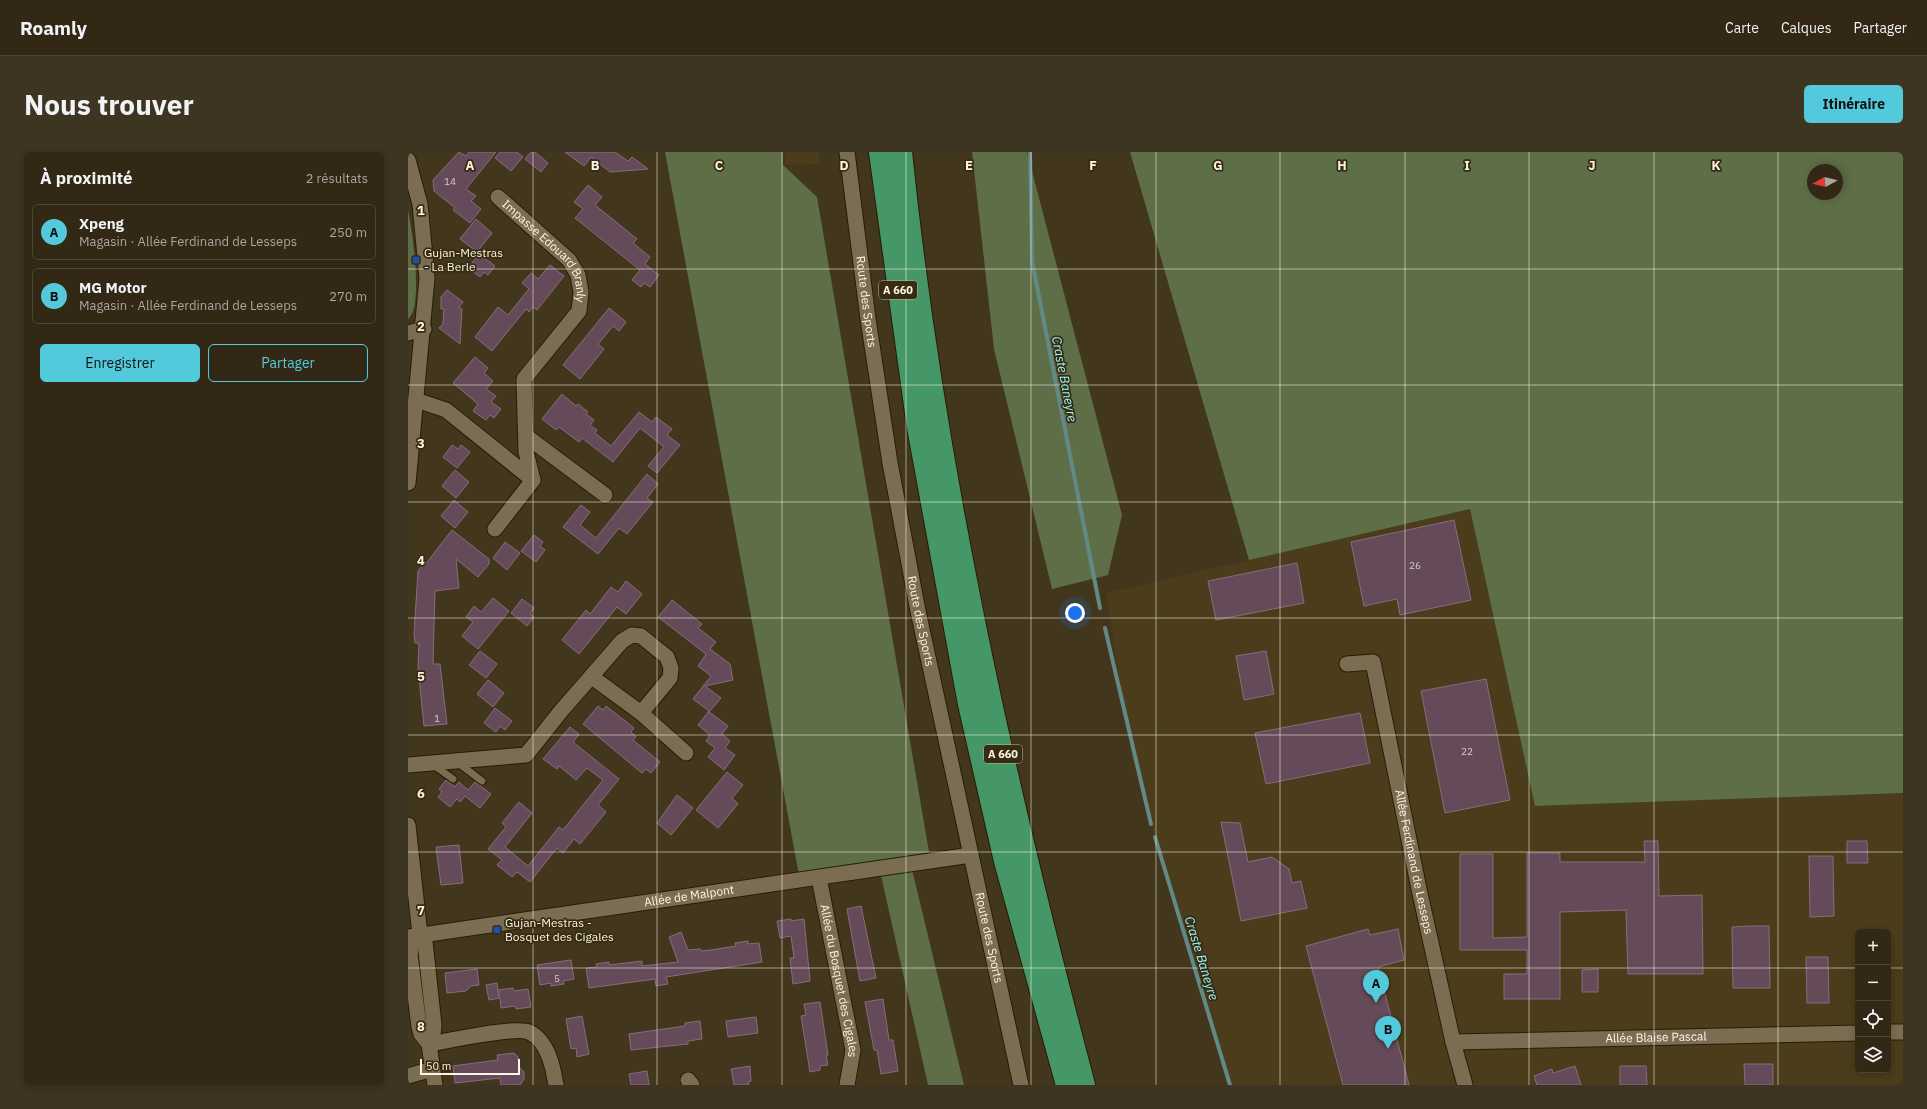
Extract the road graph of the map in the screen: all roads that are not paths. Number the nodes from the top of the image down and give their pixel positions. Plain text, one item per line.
1 (847, 152) edge
2 (880, 152) edge
3 (901, 152) edge
4 (408, 160) edge
5 (498, 197) dead end
6 (424, 329) junction
7 (408, 333) edge
8 (416, 400) junction
9 (411, 418) edge
10 (526, 436) junction
11 (408, 474) edge
12 (533, 480) junction
13 (605, 495) dead end
14 (495, 529) dead end
15 (1347, 664) dead end
16 (592, 676) junction
17 (641, 714) junction
18 (995, 717) junction
19 (686, 753) dead end
20 (456, 761) junction
21 (431, 763) junction
22 (408, 765) edge
23 (453, 780) dead end
24 (482, 781) dead end
25 (408, 825) edge
26 (971, 855) junction
27 (1005, 861) junction
28 (819, 878) junction
29 (412, 886) edge
30 (414, 936) edge
31 (410, 968) edge
32 (1891, 1032) edge
33 (1903, 1032) edge
34 (1855, 1033) edge
35 (1453, 1042) junction
36 (429, 1044) junction
37 (432, 1069) junction
38 (408, 1076) edge
39 (435, 1085) edge
40 (556, 1085) edge
41 (847, 1085) edge
42 (1021, 1085) edge
43 (1054, 1085) edge
44 (1067, 1085) edge
45 (1084, 1085) edge
46 (1095, 1085) edge
47 (1465, 1085) edge

1 - 26 street, Route des Sports
2 - 27 highway, A 660
3 - 18 highway, A 660
4 - 6 street
5 - 10 street, Impasse Edouard Branly
6 - 7 street
6 - 8 street
8 - 9 street
8 - 12 street
9 - 11 street
10 - 12 street, Impasse Edouard Branly
10 - 13 street
12 - 14 street
15 - 35 street, Allée Ferdinand de Lesseps
16 - 17 street
16 - 17 street
16 - 20 street
17 - 19 street
18 - 45 highway, A 660
18 - 46 highway
20 - 21 street
20 - 24 lane
21 - 22 street
21 - 23 lane
25 - 29 street
26 - 28 street, Allée de Malpont
26 - 42 street, Route des Sports
27 - 43 highway
27 - 44 highway, A 660
28 - 30 street, Allée de Malpont
28 - 41 street, Allée du Bosquet des Cigales
29 - 30 street
30 - 31 street
30 - 36 street
31 - 36 street
32 - 33 street
34 - 35 street, Allée Blaise Pascal
35 - 47 street, Allée Ferdinand de Lesseps
36 - 37 street
36 - 40 street
37 - 38 street
37 - 39 street

